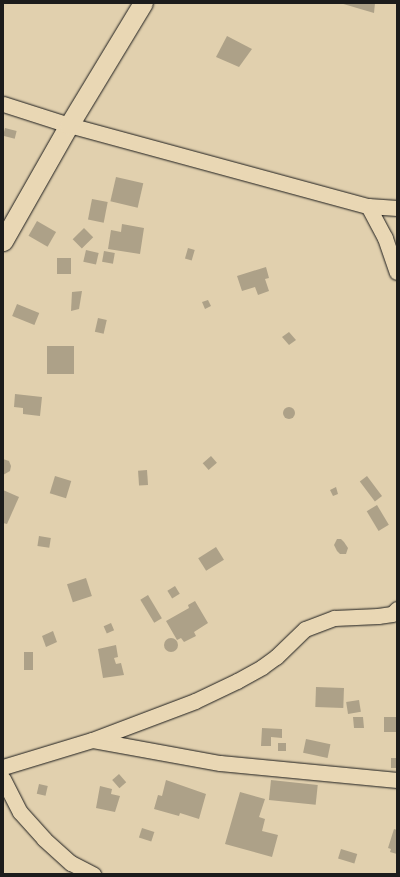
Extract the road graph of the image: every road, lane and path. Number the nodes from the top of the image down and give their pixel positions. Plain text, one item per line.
1 (143, 3) edge
2 (3, 104) edge
3 (69, 125) junction
4 (368, 206) junction
5 (397, 208) edge
6 (3, 241) edge
7 (397, 272) edge
8 (397, 609) edge
9 (92, 740) junction
10 (3, 767) edge
11 (3, 779) edge
12 (397, 780) edge
13 (93, 874) edge

1 - 3 street
2 - 3 street
3 - 4 street
3 - 6 street
4 - 5 street
4 - 7 street
8 - 9 street
9 - 10 street
9 - 12 street
11 - 13 street

